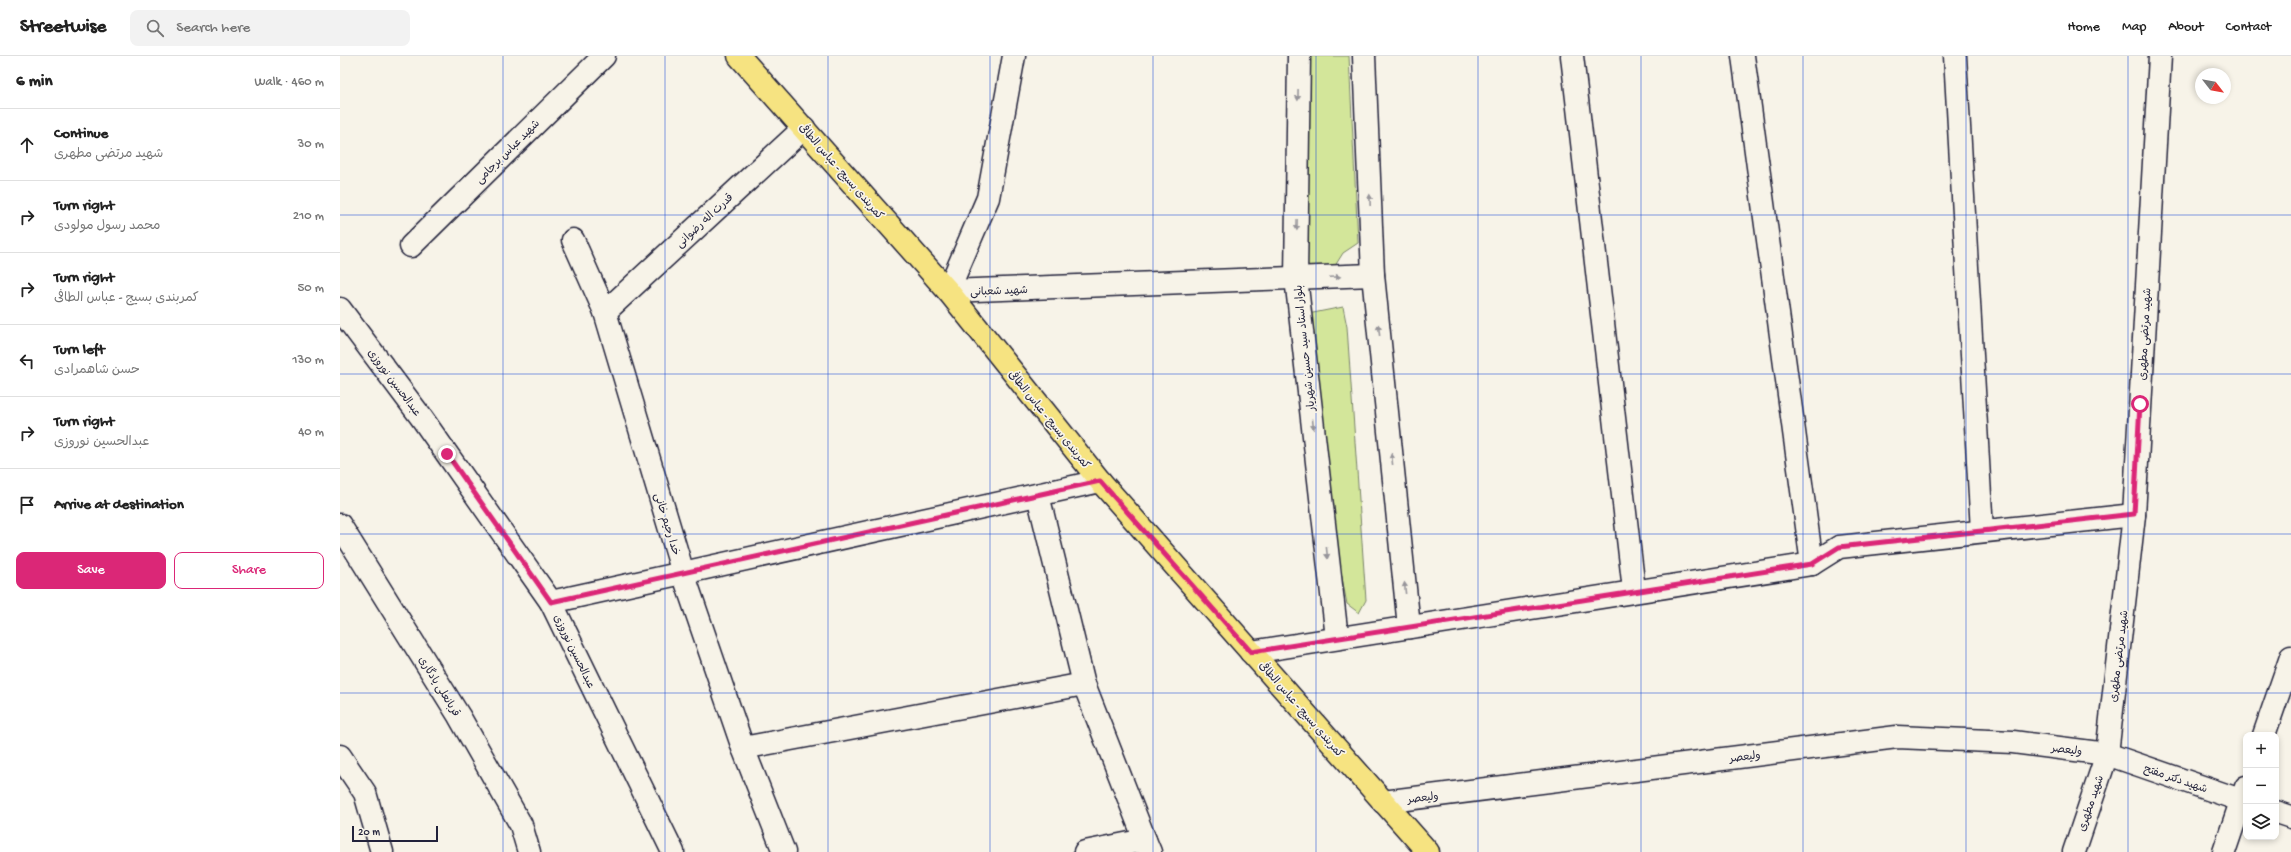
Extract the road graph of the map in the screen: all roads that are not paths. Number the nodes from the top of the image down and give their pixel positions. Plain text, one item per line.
1 (604, 56) edge
2 (739, 56) edge
3 (1014, 56) edge
4 (1299, 56) edge
5 (1364, 56) edge
6 (1572, 56) edge
7 (1743, 56) edge
8 (1954, 56) edge
9 (2160, 56) edge
10 (804, 128) junction
11 (573, 240) dead end
12 (411, 246) dead end
13 (1373, 275) junction
14 (1296, 278) junction
15 (948, 291) junction
16 (340, 309) edge
17 (604, 312) junction
18 (1100, 481) junction
19 (1038, 495) junction
20 (2134, 514) junction
21 (340, 525) edge
22 (1982, 531) junction
23 (1812, 564) junction
24 (682, 573) junction
25 (1634, 590) junction
26 (551, 602) junction
27 (1408, 627) junction
28 (1337, 638) junction
29 (1251, 652) junction
30 (2291, 657) edge
31 (1084, 684) junction
32 (2265, 732) edge
33 (743, 748) junction
34 (2107, 754) junction
35 (340, 756) edge
36 (2243, 795) edge
37 (2243, 801) edge
38 (1383, 802) junction
39 (2279, 813) edge
40 (2291, 817) edge
41 (1147, 846) edge
42 (382, 852) edge
43 (529, 852) edge
44 (673, 852) edge
45 (784, 852) edge
46 (1085, 852) edge
47 (1428, 852) edge
48 (2074, 852) edge
49 (2224, 852) edge

1 - 12 street, شهید عباس برجامی
2 - 10 main road, کمربندی بسیج - عباس الطافی
3 - 15 street
4 -> 14 street, بلوار استاد سید حسین شهریار
13 -> 5 street
6 - 25 street
7 - 23 street
8 - 22 street
9 - 20 street, شهید مرتضی مطهری
10 - 15 main road, کمربندی بسیج - عباس الطافی
10 - 17 street, قدرت اله رضوانی
11 - 17 street, خدا رحیم خانی
14 -> 13 street, شهید شعبانی
27 -> 13 street
14 - 15 street, شهید شعبانی
14 -> 28 street, بلوار استاد سید حسین شهریار
15 - 18 main road, کمربندی بسیج - عباس الطافی
16 - 26 street, عبدالحسین نوروزی
17 - 24 street, خدا رحیم خانی
18 - 19 street
18 - 29 main road, کمربندی بسیج - عباس الطافی
19 - 24 street
19 - 31 street
20 - 22 street
20 - 34 street, شهید مرتضی مطهری
21 - 43 street, قربانعلی یادگاری
22 - 23 street
23 - 25 street
24 - 26 street
24 - 33 street, خدا رحیم خانی
25 - 27 street
26 - 44 street, عبدالحسین نوروزی
27 - 28 street
28 - 29 street
29 - 38 main road, کمربندی بسیج - عباس الطافی
30 - 32 street
31 - 33 street
31 - 41 street
33 - 45 street, خدا رحیم خانی
34 - 36 street, شهید دکتر مفتح
34 - 38 street, ولیعصر
34 - 48 street, شهید مطهری
35 - 42 street
37 - 49 street
38 - 47 main road, کمربندی بسیج - عباس الطافی
39 - 40 street
41 - 46 street

